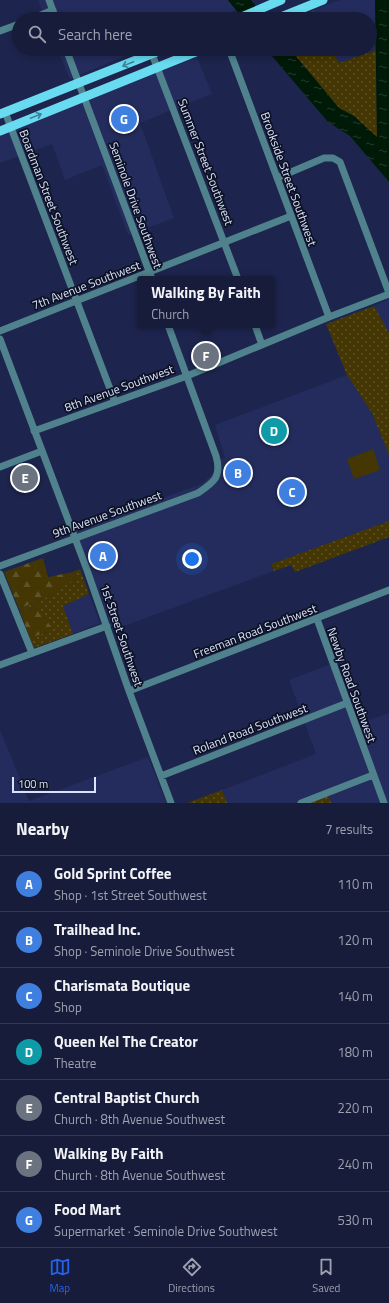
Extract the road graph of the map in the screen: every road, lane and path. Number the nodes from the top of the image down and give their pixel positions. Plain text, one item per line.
1 (49, 0) edge
2 (281, 0) edge
3 (323, 0) edge
4 (53, 10) joint
5 (48, 12) edge
6 (254, 12) edge
7 (293, 12) edge
8 (12, 27) edge
9 (0, 31) edge
10 (68, 56) edge
11 (147, 56) edge
12 (153, 56) edge
13 (186, 56) edge
14 (232, 56) edge
15 (158, 67) junction
16 (78, 84) junction
17 (83, 97) junction
18 (3, 113) edge
19 (11, 126) junction
20 (0, 131) edge
21 (277, 178) junction
22 (291, 216) junction
23 (225, 242) junction
24 (150, 276) edge
25 (237, 276) edge
26 (137, 280) edge
27 (389, 294) edge
28 (77, 301) junction
29 (329, 317) junction
30 (169, 328) edge
31 (256, 328) edge
32 (0, 331) edge
33 (1, 343) edge
34 (262, 345) junction
35 (187, 376) junction
36 (115, 402) junction
37 (34, 430) junction
38 (42, 451) junction
39 (0, 467) edge
40 (74, 538) junction
41 (0, 566) edge
42 (0, 574) edge
43 (389, 590) edge
44 (317, 619) junction
45 (107, 626) junction
46 (32, 653) junction
47 (0, 665) edge
48 (130, 691) junction
49 (347, 703) junction
50 (374, 775) junction
51 (161, 776) junction
52 (171, 803) edge
53 (301, 803) edge
54 (384, 803) edge

1 - 4 street
2 - 6 main road
3 - 7 main road
4 - 5 street
8 - 9 street
10 - 16 street, Seminole Drive Southwest
11 -> 16 main road
12 - 15 street, Summer Street Southwest
13 - 15 main road
14 - 21 street, Brookside Street Southwest
15 - 17 main road
15 - 23 street, Summer Street Southwest
16 - 17 street, Seminole Drive Southwest
16 - 18 main road
19 -> 17 main road
17 - 24 street, Seminole Drive Southwest
18 - 19 street, Boardman Street Southwest
19 - 20 main road
19 - 28 street, Boardman Street Southwest
21 - 22 street, Brookside Street Southwest
21 - 27 street
22 - 23 street, 7th Avenue Southwest
22 - 29 street, Brookside Street Southwest
23 - 24 street, 7th Avenue Southwest
23 - 25 street, Summer Street Southwest
26 - 28 street, 7th Avenue Southwest
27 - 29 street, 8th Avenue Southwest
28 - 32 street, 7th Avenue Southwest
28 - 36 street, Boardman Street Southwest
29 - 34 street, 8th Avenue Southwest
30 - 35 street
31 - 34 street
33 - 37 street, 1st Street Southwest
34 - 35 street, 8th Avenue Southwest
35 - 36 street, 8th Avenue Southwest
35 - 40 street, 9th Avenue Southwest
36 - 37 street, 8th Avenue Southwest
37 - 38 street, 1st Street Southwest
38 - 39 street
38 - 40 street, 1st Street Southwest
40 - 41 street, 9th Avenue Southwest
40 - 45 street, 1st Street Southwest
42 - 46 street
43 - 44 street, Freeman Road Southwest
44 - 48 street, Freeman Road Southwest
44 - 49 street, Newby Road Southwest
45 - 46 street
45 - 48 street, 1st Street Southwest
46 - 47 street
48 - 51 street, 1st Street Southwest
49 - 50 street, Newby Road Southwest
49 - 51 street, Roland Road Southwest
50 - 53 street
50 - 54 street, Newby Road Southwest
51 - 52 street, 1st Street Southwest

